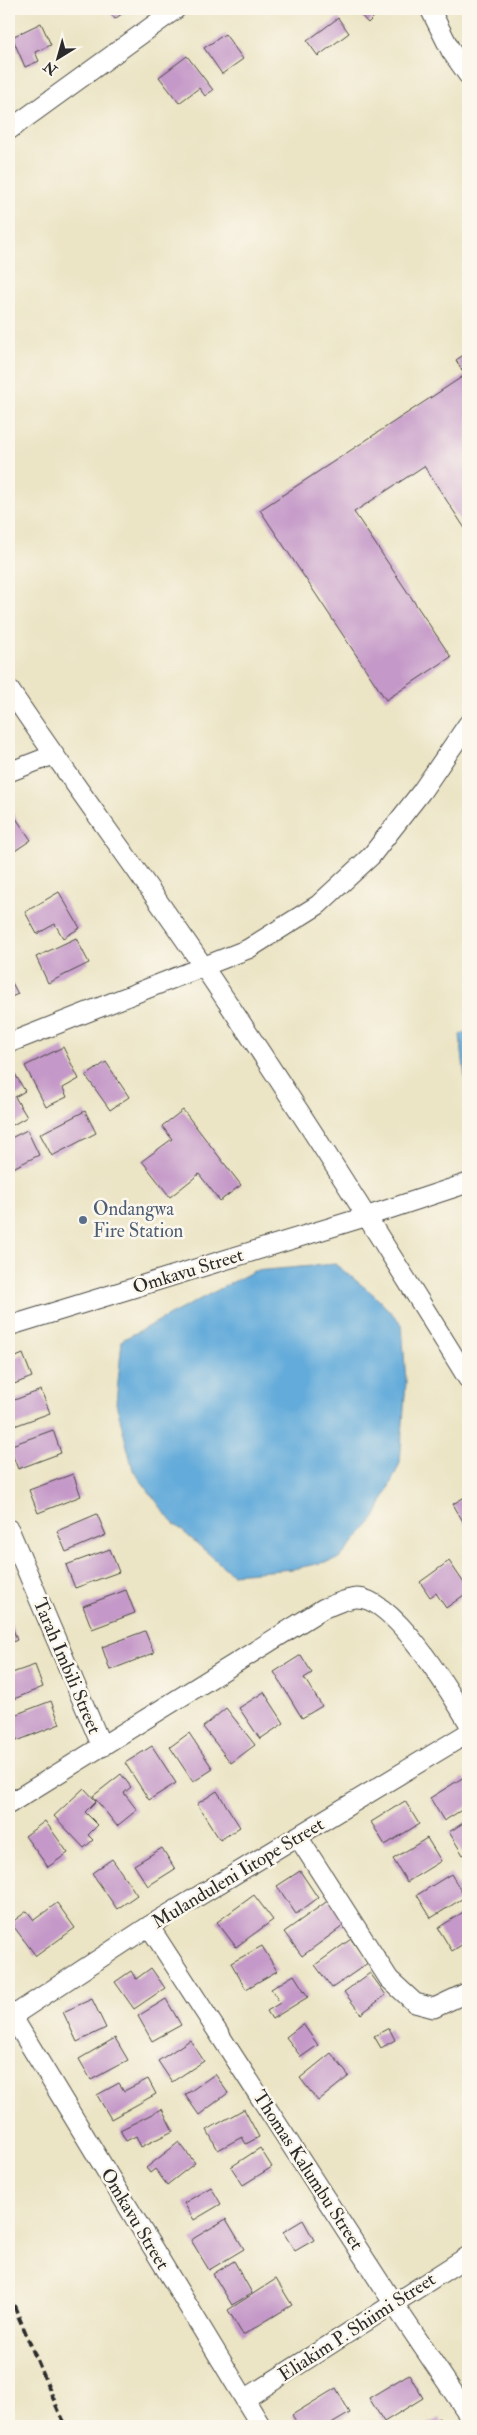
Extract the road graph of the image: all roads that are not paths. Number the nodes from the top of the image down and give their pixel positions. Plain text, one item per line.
1 (176, 9) edge
2 (430, 9) edge
3 (468, 75) edge
4 (9, 130) edge
5 (9, 689) edge
6 (468, 724) edge
7 (53, 755) junction
8 (9, 772) edge
9 (204, 968) junction
10 (9, 1042) edge
11 (468, 1182) edge
12 (368, 1216) junction
13 (9, 1326) edge
14 (468, 1379) edge
15 (9, 1529) edge
16 (468, 1722) edge
17 (468, 1733) edge
18 (102, 1747) junction
19 (9, 1804) edge
20 (298, 1837) junction
21 (149, 1926) junction
22 (468, 1992) edge
23 (10, 2014) edge
24 (468, 2256) edge
25 (394, 2304) junction
26 (245, 2399) junction
27 (468, 2414) edge
28 (261, 2426) edge

1 - 4 street
2 - 3 street
5 - 7 street
6 - 9 street
7 - 8 street
7 - 9 street
9 - 10 street
9 - 12 street
11 - 12 street, Omkavu Street
12 - 13 street, Omkavu Street
12 - 14 street
15 - 18 street, Tarah Imbili Street
16 - 18 street
17 - 20 street, Mulanduleni Iitope Street
18 - 19 street
20 - 21 street, Mulanduleni Iitope Street
20 - 22 street
21 - 23 street, Mulanduleni Iitope Street
21 - 25 street, Thomas Kalumbu Street
23 - 26 street, Omkavu Street
24 - 25 street, Eliakim P. Shiimi Street
25 - 26 street, Eliakim P. Shiimi Street
25 - 27 street, Thomas Kalumbu Street
26 - 28 street, Omkavu Street

